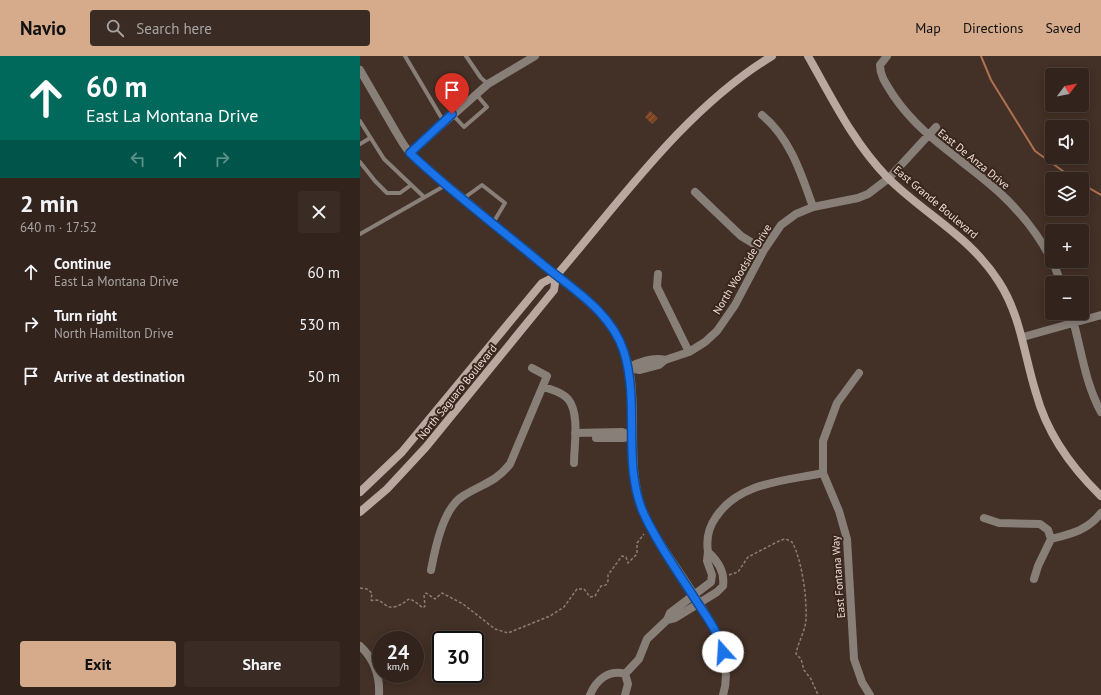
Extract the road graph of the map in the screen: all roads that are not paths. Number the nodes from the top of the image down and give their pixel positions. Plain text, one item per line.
1 (405, 56) edge
2 (466, 56) edge
3 (535, 56) edge
4 (772, 56) edge
5 (808, 56) edge
6 (887, 56) edge
7 (360, 70) edge
8 (488, 84) junction
9 (476, 94) junction
10 (452, 114) junction
11 (762, 115) dead end
12 (360, 121) edge
13 (444, 122) junction
14 (936, 128) dead end
15 (928, 136) junction
16 (370, 138) junction
17 (360, 144) edge
18 (410, 153) junction
19 (360, 162) edge
20 (889, 178) junction
21 (411, 185) junction
22 (447, 185) junction
23 (695, 192) dead end
24 (424, 198) junction
25 (463, 198) junction
26 (813, 207) junction
27 (493, 223) junction
28 (360, 234) edge
29 (764, 250) junction
30 (658, 274) dead end
31 (556, 276) junction
32 (1059, 276) edge
33 (1101, 315) edge
34 (1074, 322) junction
35 (1023, 337) junction
36 (689, 352) junction
37 (532, 368) dead end
38 (628, 368) junction
39 (859, 373) dead end
40 (544, 387) junction
41 (1101, 412) edge
42 (575, 436) junction
43 (633, 436) junction
44 (574, 463) dead end
45 (823, 473) junction
46 (360, 492) edge
47 (1101, 496) edge
48 (360, 512) edge
49 (1101, 513) edge
50 (984, 518) dead end
51 (1051, 539) junction
52 (708, 552) junction
53 (431, 570) dead end
54 (724, 577) junction
55 (713, 578) junction
56 (1034, 579) dead end
57 (696, 600) junction
58 (360, 646) edge
59 (626, 674) junction
60 (379, 695) edge
61 (590, 695) edge
62 (625, 695) edge
63 (723, 695) edge
64 (870, 695) edge

1 - 13 lane
2 - 8 lane
3 - 8 street
4 - 31 main road, North Saguaro Boulevard
5 - 20 main road, East Grande Boulevard
6 - 15 street, East De Anza Drive
7 - 18 street
8 - 9 street
9 - 10 street
9 - 10 lane
10 - 13 street
11 - 26 street
12 - 16 lane
13 - 18 street
14 - 15 street, North Woodside Drive
15 - 20 street, North Woodside Drive
15 - 32 street, East De Anza Drive
16 - 17 lane
16 - 21 lane
18 - 22 street
19 - 21 lane
20 - 26 street, North Woodside Drive
20 - 35 main road, East Grande Boulevard
21 - 24 lane
22 - 24 lane
22 - 25 street
23 - 29 street
24 - 28 lane
25 - 27 street
25 - 27 lane
26 - 29 street, North Woodside Drive
27 - 31 street
29 - 36 street, North Woodside Drive
30 - 36 street
31 - 38 street
31 - 46 main road, North Saguaro Boulevard
31 - 48 main road, North Saguaro Boulevard
33 - 34 street
34 - 35 street
34 - 41 street
35 - 47 main road, East Grande Boulevard
36 - 38 street, North Woodside Drive
37 - 40 street
38 - 43 street
39 - 45 street, East Fontana Way
40 - 42 street
40 - 53 street
42 - 43 street
42 - 44 street
43 - 57 street
45 - 52 street
45 - 64 street, East Fontana Way
49 - 51 street
50 - 51 street
51 - 56 street
52 - 54 street
52 - 55 street
54 - 55 street
54 - 57 street
55 - 57 street
57 - 59 street
57 - 63 street
58 - 60 street
59 - 61 street
59 - 62 street

